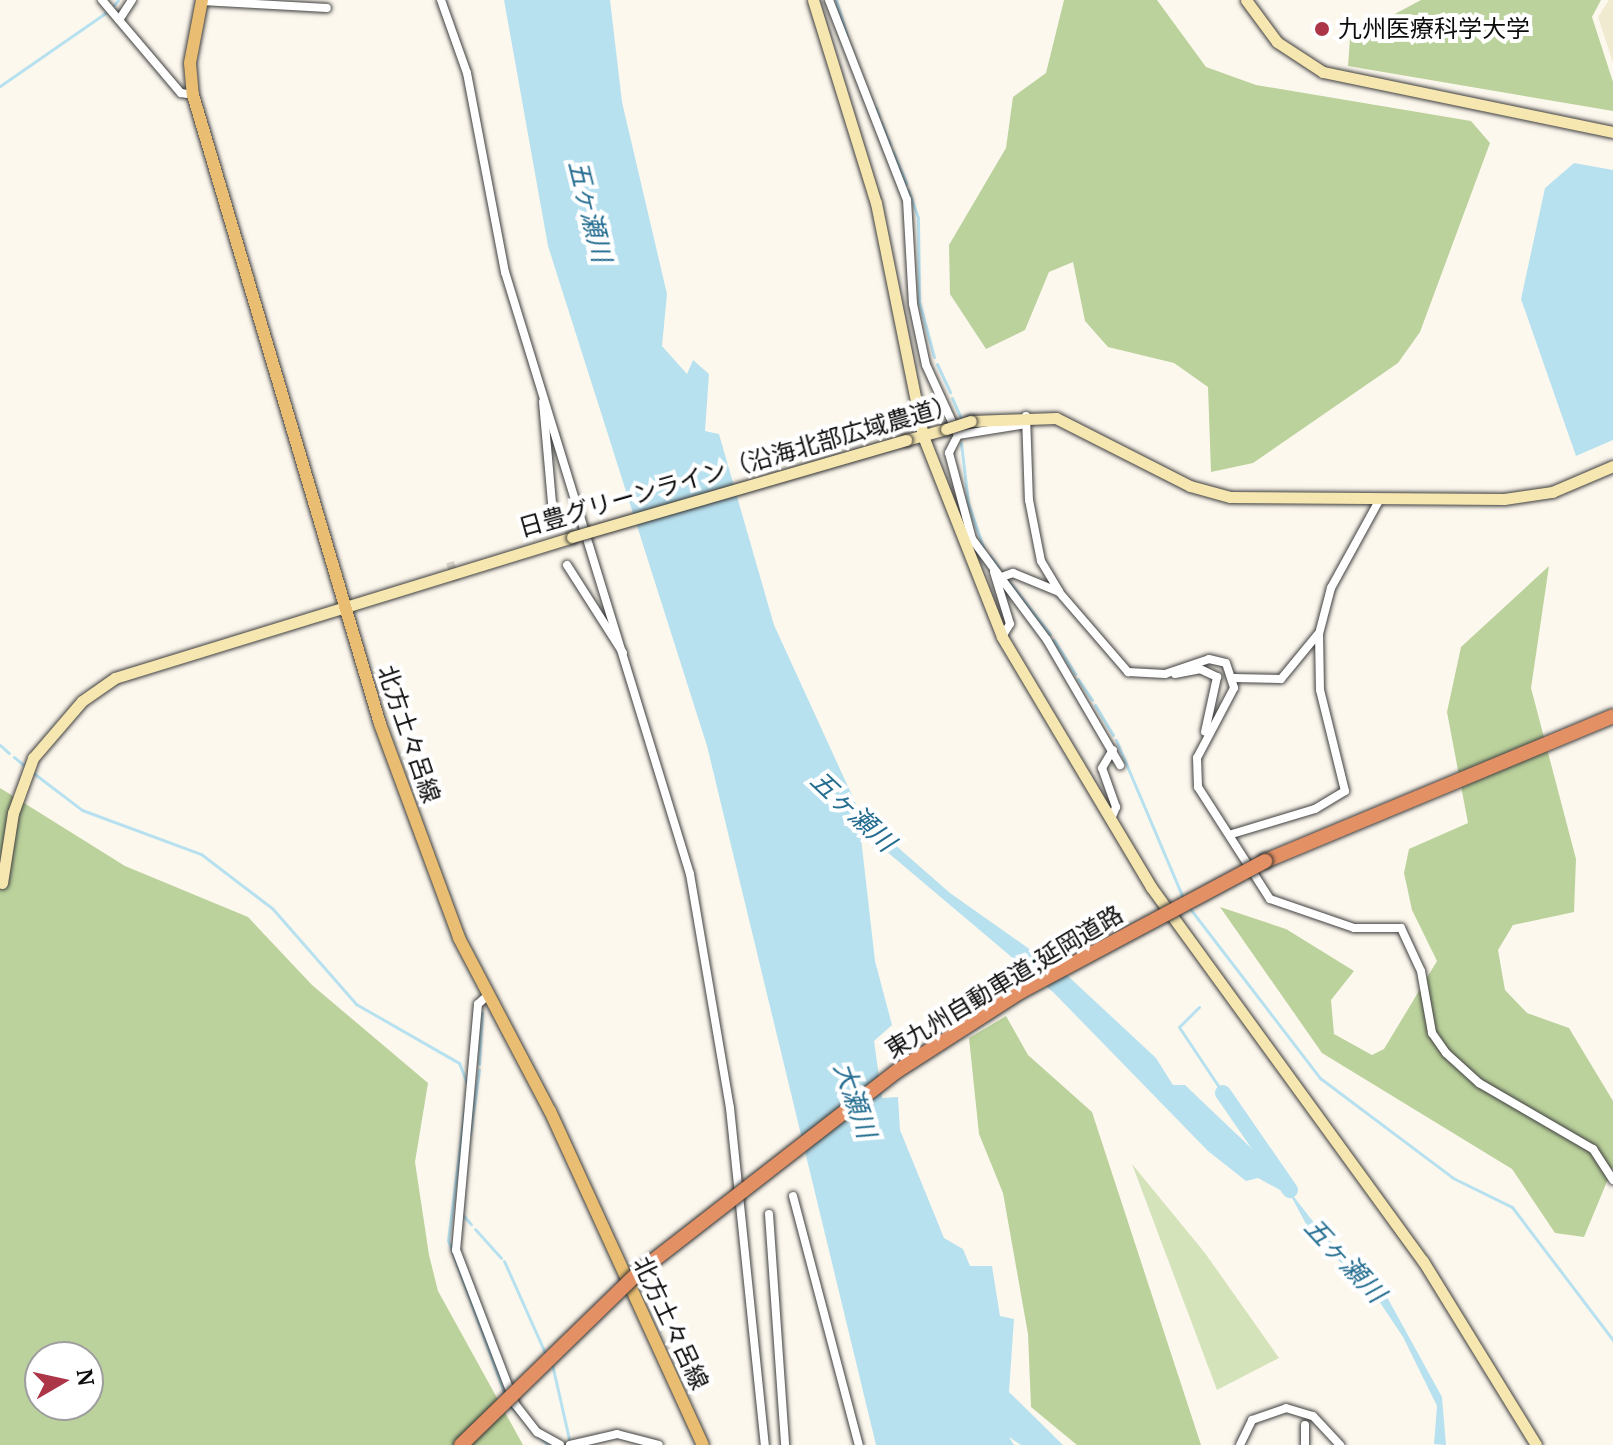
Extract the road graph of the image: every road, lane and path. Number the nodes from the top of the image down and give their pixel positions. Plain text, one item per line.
1 (102, 0) edge
2 (132, 0) edge
3 (441, 0) edge
4 (813, 0) edge
5 (829, 0) edge
6 (1246, 0) edge
7 (202, 1) edge
8 (327, 8) dead end
9 (119, 20) junction
10 (193, 95) junction
11 (1613, 132) edge
12 (543, 402) junction
13 (1026, 420) junction
14 (958, 435) junction
15 (923, 436) junction
16 (1613, 466) edge
17 (1380, 499) junction
18 (553, 513) dead end
19 (567, 565) dead end
20 (996, 574) junction
21 (1059, 592) junction
22 (343, 604) junction
23 (1319, 634) junction
24 (1002, 637) junction
25 (623, 653) junction
26 (1165, 674) junction
27 (1234, 678) junction
28 (1613, 706) edge
29 (1613, 721) edge
30 (1201, 749) junction
31 (1113, 750) junction
32 (1525, 750) junction
33 (1120, 765) dead end
34 (1455, 777) junction
35 (1111, 819) junction
36 (1232, 834) junction
37 (2, 883) edge
38 (487, 996) junction
39 (1613, 1180) edge
40 (793, 1196) dead end
41 (769, 1214) dead end
42 (1305, 1425) dead end
43 (461, 1445) edge
44 (560, 1445) edge
45 (570, 1445) edge
46 (659, 1445) edge
47 (703, 1445) edge
48 (765, 1445) edge
49 (785, 1445) edge
50 (859, 1445) edge
51 (1240, 1445) edge
52 (1305, 1445) edge
53 (1340, 1445) edge
54 (1536, 1445) edge

1 - 9 street
2 - 9 street
3 - 12 street
4 - 15 street
5 - 14 street
6 - 11 street
7 - 8 street
7 - 10 main road, 北方土々呂線
9 - 10 street
10 - 22 main road, 北方土々呂線
12 - 18 street
12 - 25 street
13 - 14 street
13 - 15 street, 日豊グリーンライン（沿海北部広域農道）, bridge
13 - 17 street, 日豊グリーンライン（沿海北部広域農道）
13 - 21 street
14 - 20 street
15 - 22 street, 日豊グリーンライン（沿海北部広域農道）, bridge
15 - 24 street
16 - 17 street, 日豊グリーンライン（沿海北部広域農道）
17 - 23 street
19 - 25 street
20 - 21 street
20 - 24 street
20 - 31 street
21 - 26 street
22 - 37 street, 日豊グリーンライン（沿海北部広域農道）
22 - 38 main road, 北方土々呂線
23 - 27 street
23 - 36 street
24 - 35 street
25 - 48 street
26 - 27 street
26 - 30 street
27 - 30 street
28 - 34 highway
29 - 32 highway, 東九州自動車道;延岡道路
29 - 32 highway, 東九州自動車道;延岡道路
30 - 36 street
31 - 33 street
31 - 35 street
32 - 34 highway, 東九州自動車道;延岡道路
34 - 43 highway, 東九州自動車道;延岡道路, bridge
35 - 54 street
36 - 39 street
38 - 44 street
38 - 47 main road, 北方土々呂線
40 - 50 street
41 - 49 street
42 - 52 street
45 - 46 street
51 - 53 street

